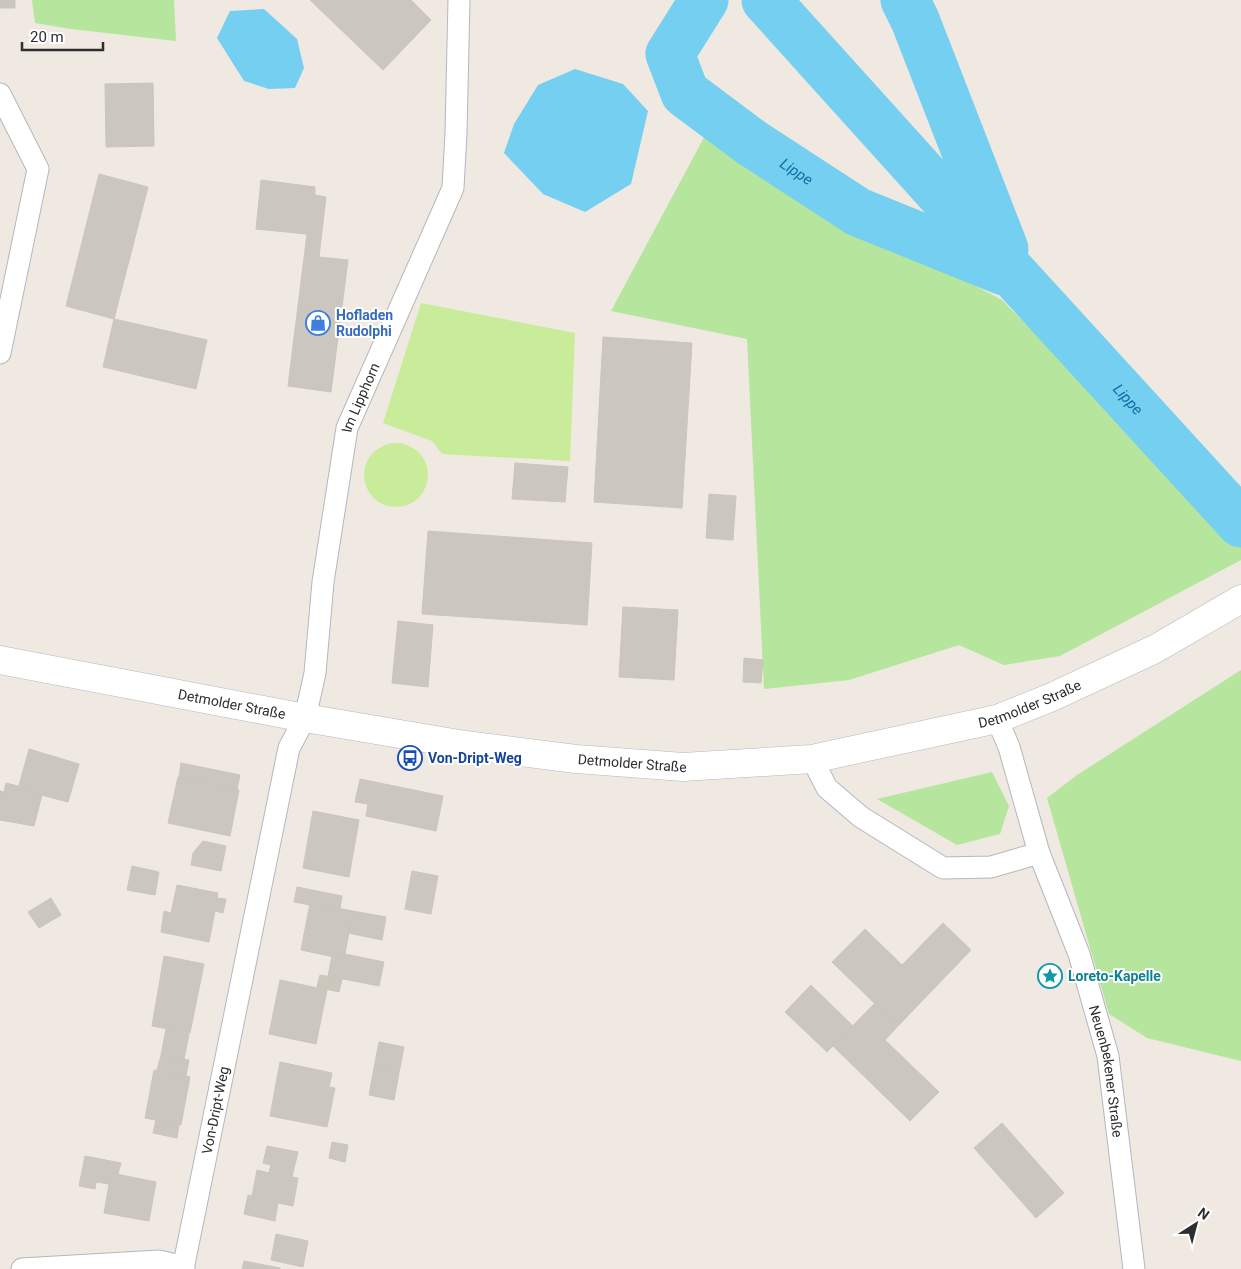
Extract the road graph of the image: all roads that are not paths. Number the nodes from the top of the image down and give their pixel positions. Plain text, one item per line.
1 (459, 0) edge
2 (0, 94) edge
3 (0, 353) edge
4 (1241, 598) edge
5 (0, 660) edge
6 (305, 718) junction
7 (997, 719) junction
8 (812, 759) junction
9 (1039, 853) junction
10 (184, 1268) edge
11 (22, 1269) edge
12 (1134, 1269) edge

1 - 6 street, Im Lipphorn
2 - 3 street
4 - 7 street, Detmolder Straße
5 - 6 street, Detmolder Straße
6 - 8 street, Detmolder Straße
6 - 10 street, Von-Dript-Weg
7 - 8 street, Detmolder Straße
7 - 9 street, Neuenbekener Straße
8 - 9 street
9 - 12 street, Neuenbekener Straße
10 - 11 street

